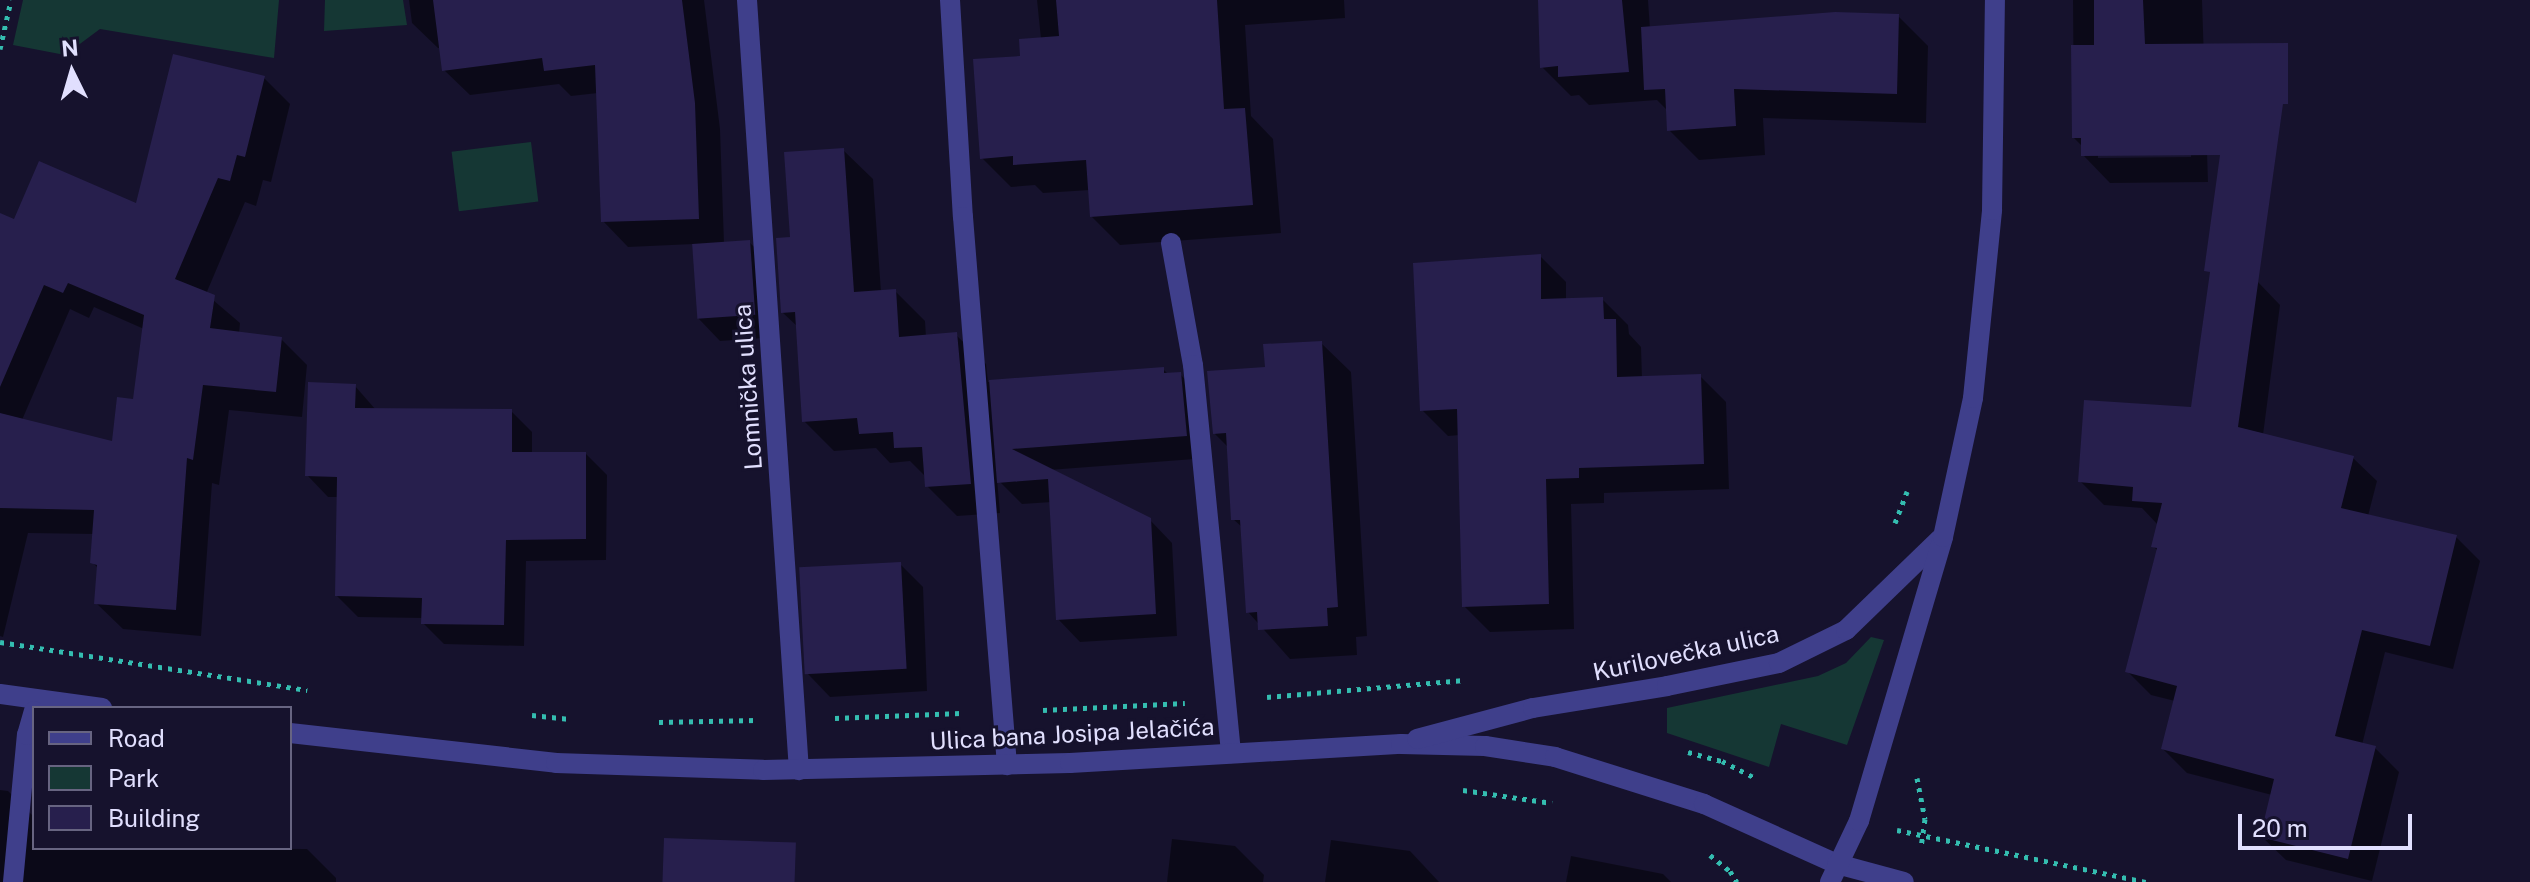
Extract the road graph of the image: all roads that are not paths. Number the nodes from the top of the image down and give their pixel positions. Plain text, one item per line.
1 (747, 0) edge
2 (950, 0) edge
3 (1995, 0) edge
4 (1171, 243) dead end
5 (1943, 537) junction
6 (0, 694) edge
7 (35, 706) edge
8 (32, 717) edge
9 (292, 733) edge
10 (1401, 744) junction
11 (1231, 753) junction
12 (1007, 765) junction
13 (799, 770) junction
14 (1833, 873) edge
15 (13, 882) edge
16 (1904, 882) edge

1 - 13 street, Lomnička ulica
2 - 12 street
3 - 5 street
4 - 11 street
5 - 10 street, Kurilovečka ulica
5 - 14 street
6 - 7 street
8 - 15 street
9 - 13 street, Ulica bana Josipa Jelačića
10 - 11 street, Ulica bana Josipa Jelačića
10 - 14 street, Ulica bana Josipa Jelačića
11 - 12 street, Ulica bana Josipa Jelačića
12 - 13 street, Ulica bana Josipa Jelačića
14 - 16 street, Ulica bana Josipa Jelačića

